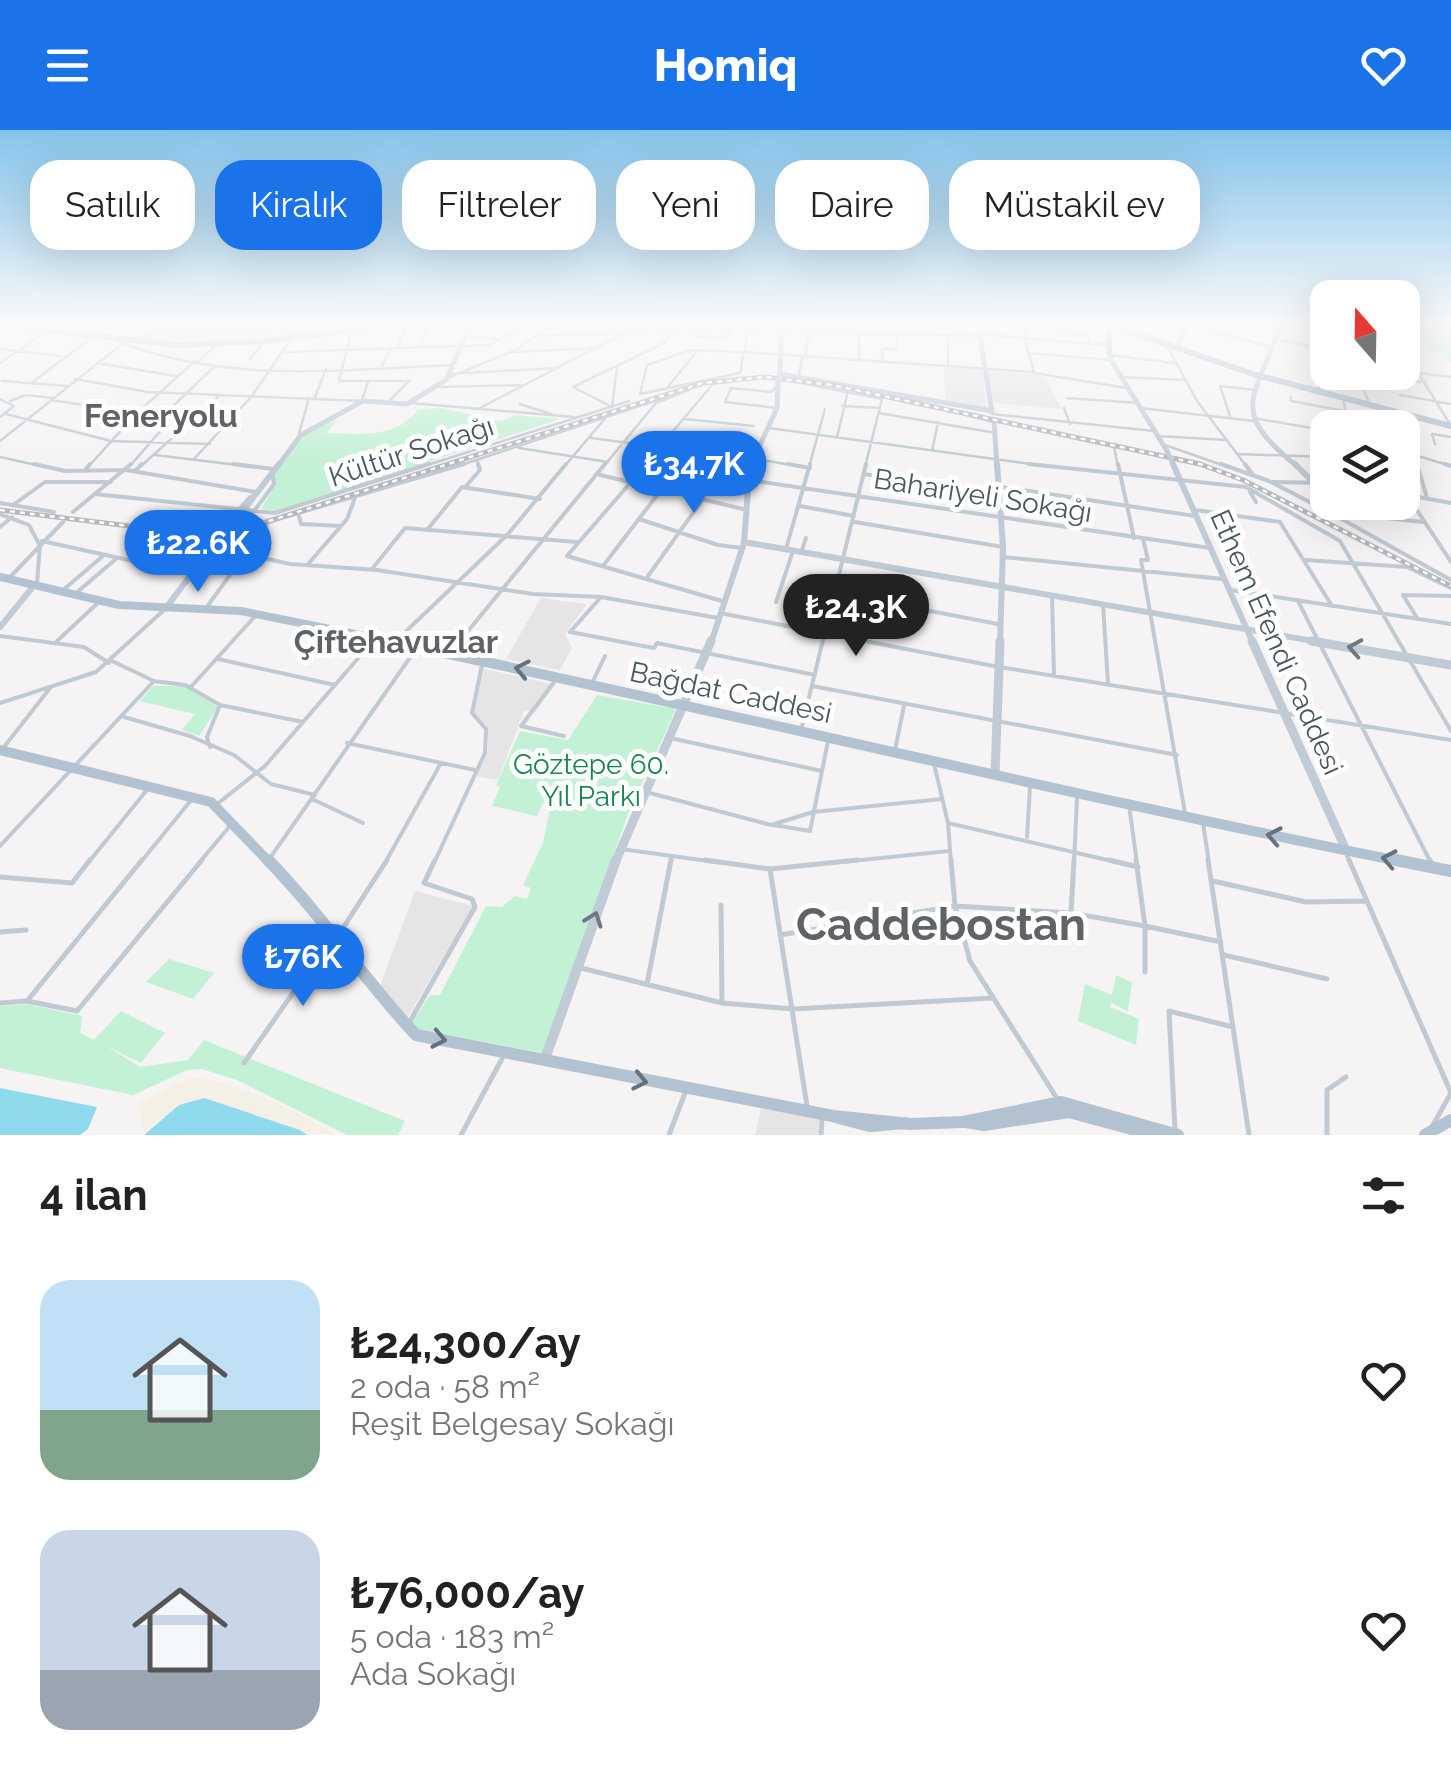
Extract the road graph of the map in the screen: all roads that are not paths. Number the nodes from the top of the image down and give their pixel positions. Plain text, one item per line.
1 (45, 371) edge
2 (87, 371) edge
3 (145, 371) edge
4 (183, 371) edge
5 (210, 371) edge
6 (272, 371) edge
7 (325, 371) edge
8 (341, 371) edge
9 (402, 371) edge
10 (444, 371) edge
11 (457, 371) edge
12 (556, 371) edge
13 (606, 371) edge
14 (616, 371) edge
15 (645, 371) edge
16 (681, 371) edge
17 (740, 371) edge
18 (780, 371) edge
19 (800, 371) edge
20 (985, 371) edge
21 (1018, 371) edge
22 (1118, 371) edge
23 (1180, 371) edge
24 (1246, 371) edge
25 (1247, 371) edge
26 (1260, 371) edge
27 (453, 372) junction
28 (1031, 372) joint
29 (1420, 373) edge
30 (1258, 375) junction
31 (1420, 375) edge
32 (176, 376) junction
33 (799, 376) junction
34 (1451, 376) edge
35 (1121, 377) junction
36 (779, 378) junction
37 (75, 380) junction
38 (1185, 380) junction
39 (398, 381) junction
40 (737, 381) dead end
41 (790, 381) dead end
42 (0, 382) edge
43 (33, 382) junction
44 (368, 382) junction
45 (726, 382) junction
46 (1420, 382) edge
47 (1424, 382) junction
48 (528, 384) junction
49 (437, 385) junction
50 (67, 386) junction
51 (1310, 386) edge
52 (731, 388) junction
53 (1128, 388) junction
54 (666, 389) junction
55 (691, 389) dead end
56 (848, 390) junction
57 (1255, 390) junction
58 (1328, 390) edge
59 (1364, 390) edge
60 (158, 392) junction
61 (185, 394) junction
62 (220, 394) junction
63 (1342, 395) junction
64 (1400, 395) dead end
65 (252, 396) junction
66 (1292, 397) dead end
67 (0, 398) edge
68 (312, 398) junction
69 (1068, 398) dead end
70 (52, 399) junction
71 (661, 399) junction
72 (362, 400) junction
73 (1368, 400) junction
74 (10, 401) junction
75 (628, 401) dead end
76 (1436, 402) junction
77 (387, 403) junction
78 (410, 403) junction
79 (520, 404) dead end
80 (1451, 404) edge
81 (173, 406) junction
82 (612, 406) junction
83 (842, 406) junction
84 (1138, 406) junction
85 (777, 408) junction
86 (1064, 408) dead end
87 (478, 409) junction
88 (825, 409) dead end
89 (880, 410) junction
90 (1340, 410) edge
91 (1345, 410) edge
92 (137, 413) junction
93 (971, 413) dead end
94 (6, 414) junction
95 (145, 414) junction
96 (1206, 414) junction
97 (993, 415) junction
98 (172, 416) junction
99 (560, 416) junction
100 (607, 416) junction
101 (1230, 416) junction
102 (0, 418) edge
103 (578, 418) junction
104 (684, 418) junction
105 (28, 419) junction
106 (1252, 419) junction
107 (938, 422) junction
108 (1070, 424) junction
109 (1451, 425) edge
110 (754, 426) dead end
111 (769, 428) junction
112 (1310, 428) edge
113 (996, 433) junction
114 (1156, 434) junction
115 (818, 435) junction
116 (298, 437) junction
117 (837, 437) junction
118 (591, 438) junction
119 (1451, 438) edge
120 (1228, 440) junction
121 (0, 441) edge
122 (111, 441) junction
123 (154, 441) junction
124 (170, 441) junction
125 (625, 442) junction
126 (872, 442) junction
127 (210, 444) junction
128 (1435, 444) dead end
129 (519, 448) junction
130 (656, 451) junction
131 (932, 452) junction
132 (1167, 452) junction
133 (1280, 453) junction
134 (155, 454) junction
135 (1238, 454) junction
136 (1310, 455) edge
137 (0, 457) edge
138 (576, 457) junction
139 (1420, 457) edge
140 (478, 458) junction
141 (194, 459) junction
142 (752, 459) junction
143 (998, 461) junction
144 (609, 462) junction
145 (1451, 466) edge
146 (810, 468) junction
147 (126, 470) junction
148 (84, 471) junction
149 (135, 472) junction
150 (271, 472) junction
151 (864, 474) junction
152 (1121, 474) junction
153 (598, 475) junction
154 (1252, 475) junction
155 (1420, 475) edge
156 (1310, 477) edge
157 (749, 480) junction
158 (1180, 480) junction
159 (111, 482) junction
160 (631, 482) junction
161 (1271, 482) junction
162 (1310, 482) edge
163 (466, 486) junction
164 (1247, 488) junction
165 (662, 489) junction
166 (806, 489) junction
167 (1002, 492) junction
168 (96, 494) junction
169 (257, 495) junction
170 (858, 496) junction
171 (1420, 497) edge
172 (355, 498) junction
173 (1427, 498) junction
174 (540, 499) junction
175 (703, 499) junction
176 (1310, 501) edge
177 (1256, 502) dead end
178 (0, 503) edge
179 (1451, 503) edge
180 (13, 505) junction
181 (800, 506) junction
182 (1127, 507) junction
183 (746, 510) junction
184 (54, 512) dead end
185 (73, 512) dead end
186 (239, 512) junction
187 (256, 513) junction
188 (1196, 513) junction
189 (0, 514) edge
190 (298, 516) junction
191 (12, 517) junction
192 (1420, 517) edge
193 (640, 519) junction
194 (854, 519) junction
195 (1003, 520) junction
196 (1343, 520) edge
197 (1404, 520) edge
198 (63, 522) dead end
199 (1423, 522) junction
200 (267, 524) junction
201 (341, 526) junction
202 (0, 527) edge
203 (427, 530) junction
204 (682, 530) junction
205 (508, 534) junction
206 (221, 535) tunnel mouth
207 (546, 538) junction
208 (806, 538) dead end
209 (1134, 538) junction
210 (1143, 539) junction
211 (41, 542) junction
212 (579, 542) junction
213 (743, 545) junction
214 (1004, 547) junction
215 (1212, 548) junction
216 (793, 551) junction
217 (159, 552) dead end
218 (169, 554) junction
219 (246, 554) junction
220 (104, 555) junction
221 (117, 558) junction
222 (1004, 558) junction
223 (843, 559) junction
224 (201, 560) junction
225 (1304, 560) junction
226 (1451, 562) edge
227 (1354, 563) junction
228 (307, 564) junction
229 (603, 566) junction
230 (372, 569) junction
231 (1144, 572) junction
232 (647, 578) junction
233 (6, 579) edge
234 (1226, 579) junction
235 (1451, 580) edge
236 (458, 582) junction
237 (1003, 587) junction
238 (33, 588) junction
239 (1451, 588) edge
240 (504, 589) junction
241 (1230, 590) junction
242 (836, 593) junction
243 (59, 594) junction
244 (72, 596) junction
245 (1052, 596) junction
246 (1451, 596) edge
247 (601, 598) junction
248 (1298, 601) junction
249 (100, 602) junction
250 (724, 602) junction
251 (776, 602) dead end
252 (1103, 604) junction
253 (1332, 606) junction
254 (206, 608) junction
255 (165, 609) junction
256 (1151, 612) junction
257 (257, 614) junction
258 (719, 615) junction
259 (1384, 615) junction
260 (1418, 620) junction
261 (1451, 624) edge
262 (1001, 625) junction
263 (0, 627) edge
264 (1246, 630) junction
265 (350, 633) junction
266 (0, 636) edge
267 (824, 636) junction
268 (398, 638) junction
269 (373, 640) junction
270 (1320, 642) junction
271 (55, 643) junction
272 (416, 649) junction
273 (450, 653) junction
274 (706, 654) junction
275 (605, 656) dead end
276 (218, 658) junction
277 (1408, 658) junction
278 (110, 662) junction
279 (482, 662) junction
280 (1451, 665) edge
281 (999, 667) junction
282 (815, 675) junction
283 (1054, 675) junction
284 (558, 678) junction
285 (154, 681) junction
286 (591, 684) junction
287 (1108, 684) junction
288 (335, 685) junction
289 (812, 686) junction
290 (50, 688) junction
291 (190, 688) junction
292 (1166, 692) junction
293 (0, 702) edge
294 (686, 703) junction
295 (220, 705) junction
296 (904, 706) junction
297 (1280, 710) junction
298 (124, 716) junction
299 (303, 722) junction
300 (997, 722) junction
301 (1362, 724) junction
302 (801, 730) junction
303 (1451, 732) edge
304 (564, 736) dead end
305 (829, 736) junction
306 (670, 738) junction
307 (1451, 740) edge
308 (348, 743) junction
309 (210, 746) junction
310 (1, 751) edge
311 (895, 751) junction
312 (1178, 755) junction
313 (933, 760) junction
314 (442, 763) junction
315 (75, 768) junction
316 (476, 770) junction
317 (822, 771) junction
318 (257, 773) junction
319 (995, 774) junction
320 (1031, 782) junction
321 (149, 787) junction
322 (646, 792) junction
323 (1077, 793) junction
324 (194, 797) junction
325 (313, 797) junction
326 (942, 799) junction
327 (216, 805) junction
328 (1129, 805) junction
329 (813, 812) junction
330 (1186, 818) junction
331 (364, 822) dead end
332 (1203, 822) junction
333 (948, 823) junction
334 (232, 824) junction
335 (771, 825) junction
336 (1027, 840) junction
337 (0, 846) edge
338 (620, 849) junction
339 (1346, 850) junction
340 (949, 851) junction
341 (1074, 852) junction
342 (671, 858) junction
343 (269, 860) junction
344 (1138, 867) junction
345 (1433, 868) junction
346 (770, 869) junction
347 (1451, 871) edge
348 (0, 877) edge
349 (1213, 882) junction
350 (1366, 901) junction
351 (721, 905) dead end
352 (955, 906) junction
353 (1071, 913) junction
354 (1145, 926) junction
355 (26, 930) dead end
356 (0, 932) edge
357 (780, 935) junction
358 (335, 936) junction
359 (1222, 942) junction
360 (1224, 955) junction
361 (577, 966) junction
362 (1145, 972) dead end
363 (1328, 980) dead end
364 (647, 984) junction
365 (994, 998) junction
366 (26, 1000) junction
367 (0, 1003) edge
368 (722, 1004) junction
369 (793, 1010) junction
370 (1169, 1011) joint
371 (406, 1027) junction
372 (1234, 1028) junction
373 (506, 1052) junction
374 (545, 1058) junction
375 (244, 1063) dead end
376 (1346, 1077) dead end
377 (686, 1091) junction
378 (1451, 1093) edge
379 (1061, 1102) junction
380 (821, 1114) junction
381 (1451, 1120) edge
382 (963, 1122) junction
383 (943, 1129) edge
384 (1426, 1134) edge
385 (462, 1135) edge
386 (669, 1135) edge
387 (821, 1135) edge
388 (1154, 1135) edge
389 (1176, 1135) edge
390 (1249, 1135) edge
391 (1327, 1135) edge

1 - 43 street
2 - 37 street
3 - 32 street
4 - 32 street
5 - 61 street
6 - 65 street
7 - 68 street
8 - 44 street
9 - 39 street
10 - 27 street
11 - 27 street
12 - 48 street
13 - 82 street
14 - 82 street
15 - 54 street
16 - 54 street
17 - 54 street
18 - 36 street
19 - 33 street
20 - 97 street
21 - 28 street
22 - 35 street, Ethem Efendi Caddesi
23 - 38 street
24 - 30 main road
25 - 30 main road
26 - 30 street
27 - 49 street
28 - 53 street
29 - 34 street
30 - 51 main road
30 - 57 street
30 - 63 main road
31 - 47 street
32 - 60 street
33 - 36 street
33 - 97 street
35 - 38 street
35 - 53 street, Ethem Efendi Caddesi
36 - 52 street
36 - 85 street
37 - 50 street
37 - 60 street
38 - 96 street
39 - 44 street
39 - 77 street
40 - 45 street
41 - 56 street
42 - 43 street
43 - 50 street
44 - 72 street
45 - 52 street
45 - 104 street
46 - 47 street
47 - 76 street
48 - 49 street
48 - 87 street
49 - 78 street
50 - 70 street
52 - 85 street
53 - 84 street, Ethem Efendi Caddesi
55 - 71 street
56 - 83 street
56 - 89 street
57 - 101 street
57 - 106 street
58 - 73 main road
59 - 73 street
60 - 61 street
60 - 92 street
61 - 62 street
61 - 81 street
62 - 65 street
62 - 124 street
63 - 91 street
63 - 109 main road
64 - 76 street
65 - 68 street
65 - 127 street
66 - 90 street
67 - 74 street
68 - 72 street
68 - 116 street
69 - 84 street
70 - 74 street
70 - 92 street
70 - 105 street
71 - 100 street
71 - 125 street
72 - 77 street
72 - 116 street
73 - 109 main road
74 - 94 street
75 - 82 street, Kültür Sokağı
76 - 80 street
76 - 109 street
77 - 78 street
78 - 87 street
79 - 99 street
81 - 95 street
81 - 98 street
82 - 103 street, Kültür Sokağı
83 - 89 street
83 - 117 street
84 - 96 street
84 - 114 street, Ethem Efendi Caddesi
85 - 111 street
86 - 108 street
87 - 99 street
88 - 115 street
89 - 107 street
89 - 126 street
92 - 95 street
92 - 122 street
93 - 97 street
94 - 102 street
94 - 105 street
95 - 98 street
96 - 101 street
96 - 120 street
97 - 108 street
97 - 113 street
97 - 152 street
98 - 123 street
99 - 103 street
100 - 118 street
100 - 129 street
101 - 106 street
103 - 187 street, Kültür Sokağı
104 - 110 street
104 - 130 street
105 - 121 street
105 - 122 street
106 - 112 street
106 - 133 street
107 - 113 street
107 - 131 street
108 - 114 street
111 - 115 street
111 - 142 street
113 - 143 street
114 - 120 street
114 - 132 street, Ethem Efendi Caddesi
115 - 117 street
115 - 146 street
116 - 150 street
117 - 126 street
118 - 125 street, Bahariyeli Sokağı
118 - 138 street
119 - 128 street
120 - 135 street
122 - 123 street
122 - 148 street
123 - 124 street
123 - 147 street
124 - 127 street
124 - 134 street
125 - 130 street, Bahariyeli Sokağı
125 - 144 street
126 - 131 street
126 - 151 street
127 - 141 street
129 - 138 street
129 - 140 street
130 - 157 street, Bahariyeli Sokağı
131 - 143 street
132 - 154 street
132 - 158 street, Ethem Efendi Caddesi
133 - 135 street
133 - 136 street
133 - 156 street
134 - 141 street
134 - 149 street
135 - 154 street
137 - 148 street
138 - 144 street
138 - 174 street
139 - 145 street
140 - 163 street
140 - 172 street
141 - 150 street
142 - 146 street
142 - 157 street
143 - 152 street
143 - 167 street
144 - 153 street
146 - 166 street
147 - 148 street
147 - 149 street
147 - 159 street
149 - 169 street
150 - 169 street
150 - 169 street
151 - 167 street
151 - 170 street
152 - 158 street
152 - 182 street
153 - 160 street
153 - 207 street
154 - 161 street
155 - 173 street
157 - 166 street, Bahariyeli Sokağı
157 - 183 street
158 - 164 street
158 - 188 street, Ethem Efendi Caddesi
159 - 168 street
159 - 180 street
160 - 165 street
160 - 212 street
161 - 162 street
161 - 176 street
163 - 174 street
163 - 203 street
164 - 177 street
164 - 227 street
165 - 175 street
165 - 193 street
166 - 170 street, Bahariyeli Sokağı
166 - 181 street
167 - 182 street
167 - 195 street
168 - 185 street
168 - 186 street
169 - 186 street
169 - 187 street
169 - 187 street
170 - 194 street
170 - 195 street, Bahariyeli Sokağı
171 - 173 street
172 - 190 street
172 - 201 street
173 - 179 street
174 - 205 street
175 - 183 street
175 - 204 street
178 - 180 street
180 - 184 street
181 - 194 street
181 - 216 street
182 - 188 street
182 - 209 street
183 - 213 street
186 - 187 street
188 - 215 street, Ethem Efendi Caddesi
188 - 225 street
189 - 191 street
190 - 200 street
190 - 201 street
191 - 202 street
191 - 211 street
192 - 199 street
193 - 204 street
193 - 229 street
194 - 214 street
194 - 223 street
195 - 209 street, Bahariyeli Sokağı
195 - 214 street
196 - 235 street
197 - 199 street
198 - 211 street
199 - 226 street
200 - 219 street
200 - 224 street
201 - 228 street
203 - 205 street
203 - 230 street
204 - 213 street
204 - 232 street
205 - 207 street
205 - 236 street
206 - 224 street
207 - 212 street
207 - 240 street
208 - 216 street
209 - 210 street, Bahariyeli Sokağı
210 - 215 street, Bahariyeli Sokağı
210 - 231 street
211 - 220 street
211 - 233 street
211 - 238 street
212 - 229 street
213 - 216 street
213 - 250 street
214 - 222 street
215 - 234 street, Ethem Efendi Caddesi
216 - 223 street
216 - 251 street
217 - 218 street
218 - 221 street
218 - 224 street
219 - 228 street
219 - 254 street
220 - 221 street
220 - 243 street
221 - 244 street
222 - 231 street
222 - 237 street
223 - 237 street
223 - 242 street
224 - 255 street
225 - 227 street
225 - 253 street
227 - 239 street
227 - 259 street
228 - 230 street
229 - 232 street
230 - 236 street
231 - 234 street
231 - 256 street
232 - 250 street
233 - 238 main road, Bağdat Caddesi
234 - 241 street, Ethem Efendi Caddesi
236 - 240 street
236 - 268 street
237 - 245 street
237 - 262 street
238 - 243 main road, Bağdat Caddesi
238 - 263 street
240 - 247 street
240 - 273 street
241 - 248 street
241 - 264 street, Ethem Efendi Caddesi
242 - 262 street
242 - 267 street
243 - 244 main road, Bağdat Caddesi
244 - 249 main road, Bağdat Caddesi
245 - 252 street
245 - 283 street
246 - 260 street
247 - 258 street
247 - 274 street
248 - 253 street
248 - 270 street
249 - 255 main road, Bağdat Caddesi
249 - 271 street
250 - 258 street
252 - 256 street
252 - 287 street
253 - 259 street
254 - 255 main road, Bağdat Caddesi
254 - 257 main road, Bağdat Caddesi
255 - 278 street
256 - 264 street
256 - 292 street
257 - 265 main road, Bağdat Caddesi
257 - 276 street
258 - 267 street
258 - 274 street
259 - 260 street
259 - 277 street
260 - 261 street
262 - 281 street
264 - 270 street
264 - 297 street, Ethem Efendi Caddesi
265 - 268 main road
265 - 269 main road, Bağdat Caddesi
266 - 271 street
267 - 281 street
267 - 282 street
268 - 273 main road
269 - 272 main road, Bağdat Caddesi
269 - 288 street
277 -> 270 street
270 - 301 street
271 - 278 street
272 - 273 main road, Bağdat Caddesi
272 - 308 street
273 - 279 main road, Bağdat Caddesi
274 - 282 street
274 - 294 street
275 - 286 street
276 - 288 street
276 - 291 street
277 - 280 street
277 - 303 street
278 - 285 street
278 - 290 street
284 -> 279 main road, Bağdat Caddesi
279 - 316 street
281 - 283 street
281 - 300 street
282 - 289 street
283 - 287 street
284 - 286 main road, Bağdat Caddesi
284 - 304 street
285 - 291 street
285 - 298 street
286 - 294 main road, Bağdat Caddesi
287 - 292 street
288 - 299 street
289 - 296 street
289 - 302 street
290 - 293 street
290 - 310 street
291 - 295 street
292 - 297 street
292 - 312 street
294 - 302 main road, Bağdat Caddesi
294 - 306 street
295 - 299 street
295 - 309 street
296 - 300 street
296 - 311 street
297 - 301 street
297 - 339 street, Ethem Efendi Caddesi
298 - 309 street
298 - 315 street
299 - 318 street
300 - 312 street
300 - 319 street
301 - 307 street
301 - 345 street
302 - 305 main road, Bağdat Caddesi
305 - 311 main road, Bağdat Caddesi
305 - 317 street
306 - 317 street
306 - 322 street
308 - 314 street
308 - 325 street
309 - 318 street
310 - 315 main road
311 - 313 main road, Bağdat Caddesi
312 - 330 street
313 - 319 main road, Bağdat Caddesi
313 - 326 street
314 - 316 street
314 - 358 street
315 - 321 main road
315 - 337 street
316 - 371 street
317 - 329 street
318 - 325 street
318 - 327 street
319 - 320 main road, Bağdat Caddesi
320 - 323 main road, Bağdat Caddesi
320 - 336 street
321 - 324 main road
321 - 348 street
322 - 335 street
322 - 338 street
323 - 328 main road, Bağdat Caddesi
323 - 341 street
324 - 327 main road
324 - 366 street
325 - 331 street
325 - 343 street
326 - 329 street
326 - 333 street
327 - 334 main road
328 - 330 main road, Bağdat Caddesi
328 - 344 street
329 - 335 street
329 - 335 street
330 - 332 main road, Bağdat Caddesi
339 -> 332 main road, Bağdat Caddesi
332 - 349 street
333 - 336 street
333 - 340 street
334 - 343 main road
334 - 366 street
336 - 341 street
338 - 342 street
361 -> 338 street
345 -> 339 main road, Bağdat Caddesi
339 - 350 street
340 - 346 street
340 - 352 street
341 - 344 street
341 - 353 street
342 - 346 street
342 - 364 street
343 - 358 main road
344 - 354 street
345 - 347 main road, Bağdat Caddesi
346 - 357 street
349 - 350 street
349 - 359 street
350 - 378 street
351 - 368 street
352 - 353 street
352 - 357 street
352 - 365 street
353 - 354 street
354 - 359 street
354 - 362 street
355 - 356 street
357 - 369 street
358 - 371 main road
358 - 375 street
359 - 360 street
360 - 363 street
360 - 372 street
361 - 364 street
361 - 374 street
364 - 368 street
365 - 369 street
365 - 379 street
366 - 367 street
368 - 369 street
369 - 380 street
370 - 372 street
370 - 389 street
371 -> 373 main road
372 - 390 street
373 - 374 main road
373 - 385 street
374 -> 377 main road
376 - 391 street
377 - 380 main road
377 - 386 street
378 - 384 street
379 - 382 main road
379 - 389 main road
380 - 383 main road
380 - 387 street
381 - 384 main road
382 - 383 main road
382 - 388 main road

